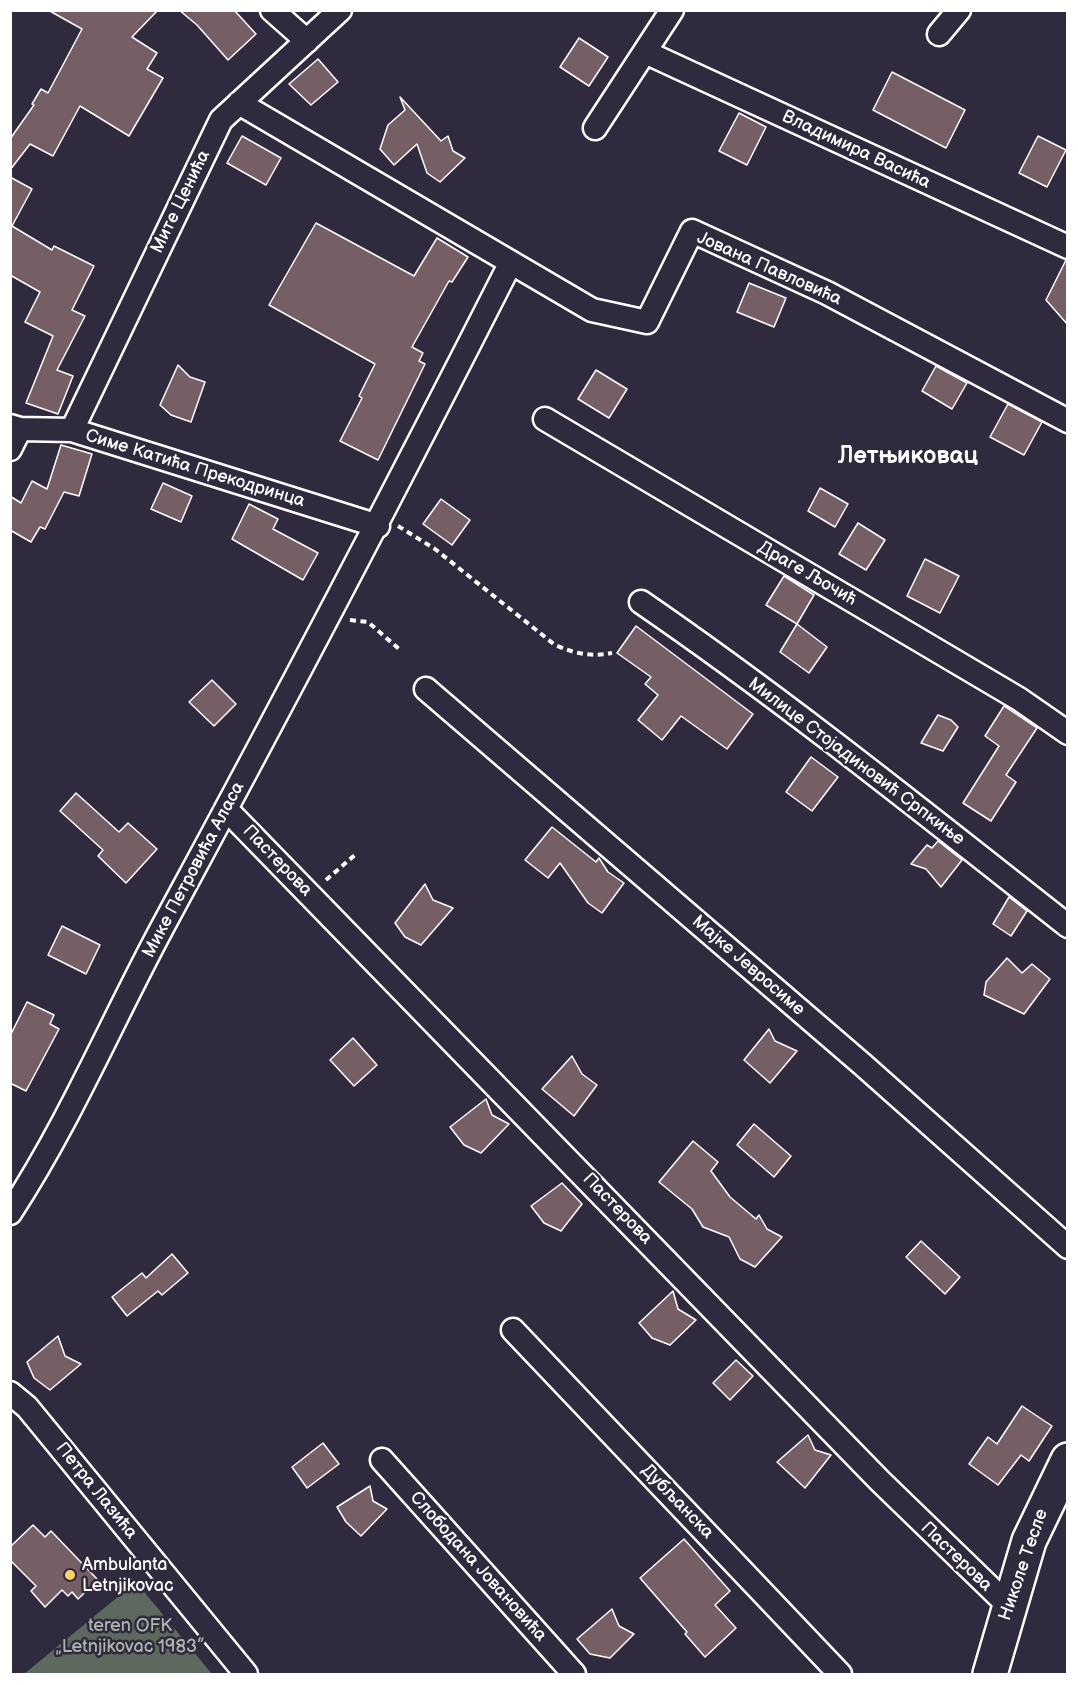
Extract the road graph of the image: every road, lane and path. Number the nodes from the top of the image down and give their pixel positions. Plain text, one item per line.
1 (272, 10) edge
2 (340, 10) edge
3 (672, 10) edge
4 (960, 10) edge
5 (939, 34) dead end
6 (307, 41) junction
7 (645, 52) junction
8 (239, 103) junction
9 (595, 128) dead end
10 (1068, 247) edge
11 (510, 264) junction
12 (545, 419) dead end
13 (1068, 421) edge
14 (72, 430) junction
15 (14, 435) edge
16 (380, 522) junction
17 (641, 602) dead end
18 (330, 615) junction
19 (399, 649) dead end
20 (612, 653) dead end
21 (426, 689) dead end
22 (1068, 733) edge
23 (226, 809) junction
24 (356, 854) dead end
25 (310, 894) junction
26 (1068, 926) edge
27 (10, 1214) edge
28 (1068, 1247) edge
29 (513, 1330) dead end
30 (10, 1393) edge
31 (382, 1460) dead end
32 (1068, 1460) edge
33 (1009, 1606) junction
34 (246, 1674) edge
35 (574, 1674) edge
36 (840, 1674) edge
37 (990, 1674) edge

1 - 6 street
2 - 6 street, Мите Ценића
3 - 7 street
4 - 5 street
6 - 8 street, Мите Ценића
7 - 9 street
7 - 10 street, Владимира Васића
8 - 11 street
8 - 14 street, Мите Ценића
11 - 13 street, Јована Павловића
11 - 16 street, Мике Петровића Аласа
12 - 22 street, Драге Љочић
14 - 15 street, Симе Катића Прекодринца
14 - 16 street, Симе Катића Прекодринца
16 - 18 street, Мике Петровића Аласа
16 - 20 path
17 - 26 street, Милице Стојадиновић Српкиње
18 - 19 path
18 - 23 street, Мике Петровића Аласа
21 - 28 street, Мајке Јевросиме
23 - 25 street, Пастерова
23 - 27 street, Мике Петровића Аласа
24 - 25 path
25 - 33 street, Пастерова
29 - 36 street, Дубљанска
30 - 34 street, Петра Лазића
31 - 35 street, Слободана Јовановића
32 - 33 street, Николе Тесле
33 - 37 street, Николе Тесле

